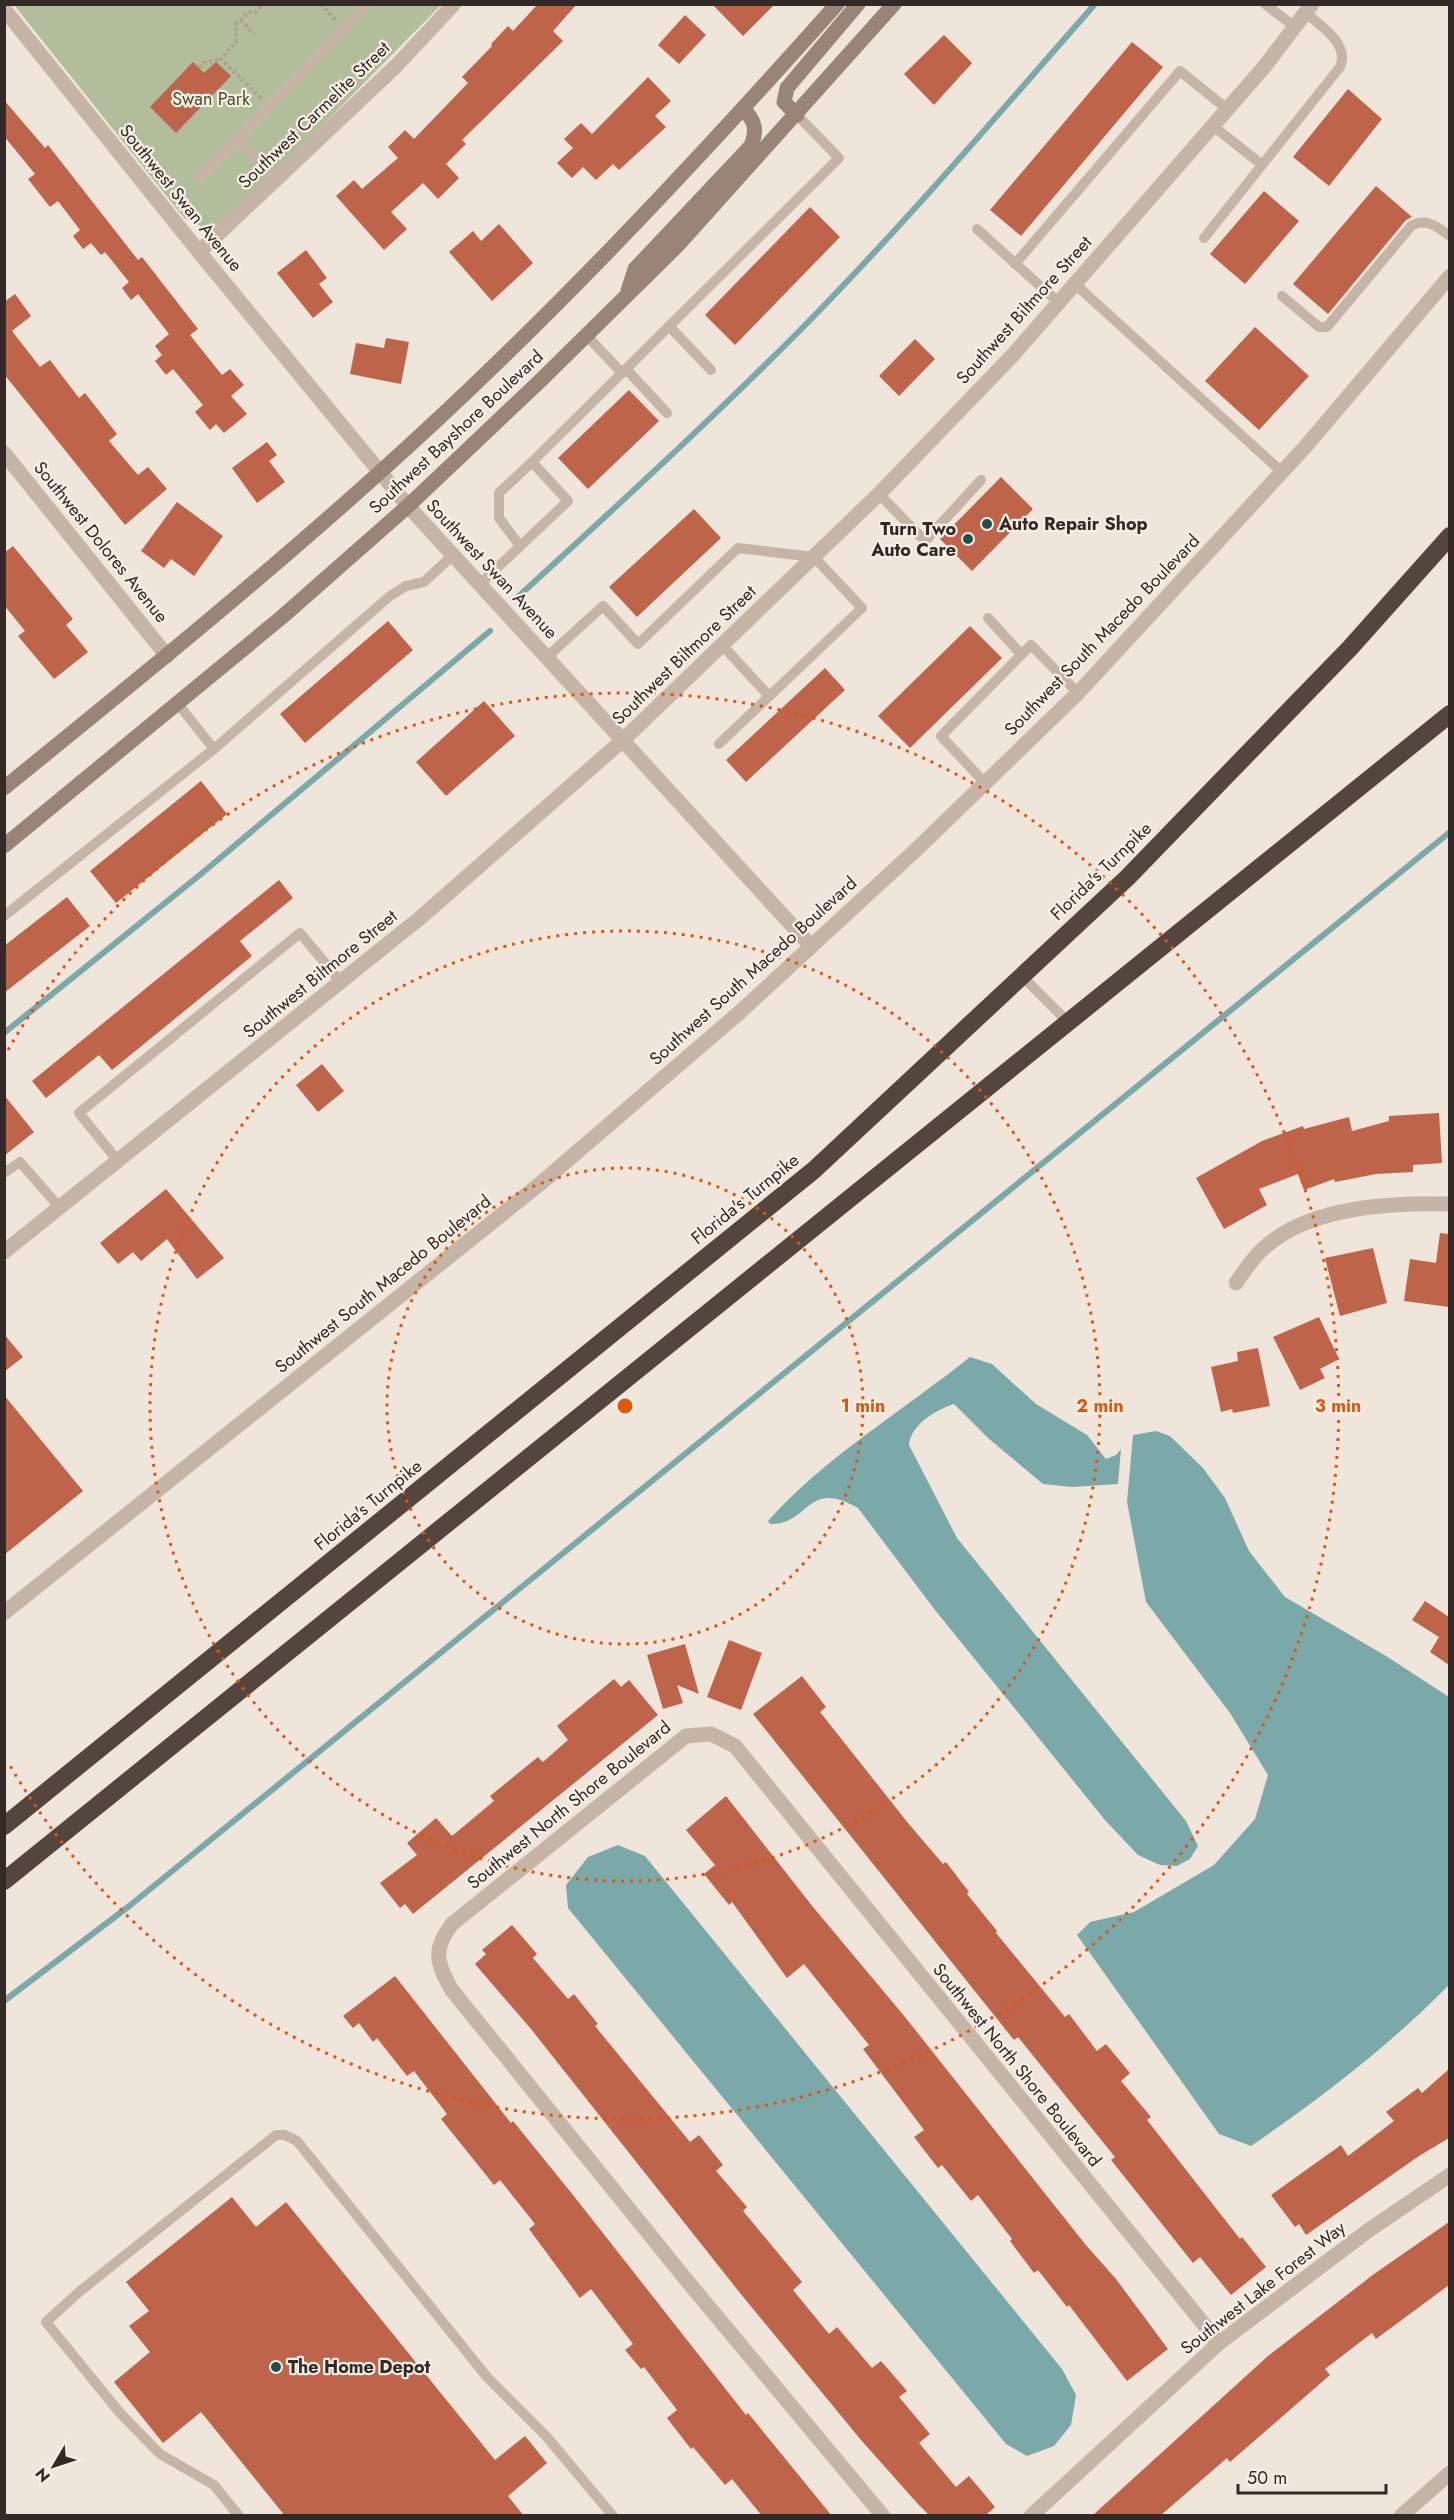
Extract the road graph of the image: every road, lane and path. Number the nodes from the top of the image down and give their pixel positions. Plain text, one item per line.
1 (262, 4) edge
2 (368, 4) edge
3 (454, 4) edge
4 (837, 4) edge
5 (858, 4) edge
6 (894, 4) edge
7 (1265, 4) edge
8 (4, 9) edge
9 (1309, 9) edge
10 (241, 20) junction
11 (1295, 27) junction
12 (254, 34) dead end
13 (221, 58) junction
14 (199, 67) dead end
15 (269, 106) junction
16 (744, 109) junction
17 (1227, 109) junction
18 (797, 115) junction
19 (1213, 126) junction
20 (238, 139) junction
21 (1261, 164) junction
22 (198, 179) dead end
23 (276, 179) junction
24 (977, 229) dead end
25 (1449, 236) edge
26 (1204, 238) dead end
27 (199, 252) junction
28 (1016, 264) junction
29 (1449, 276) edge
30 (1075, 284) junction
31 (627, 294) junction
32 (1282, 296) dead end
33 (1059, 302) junction
34 (669, 326) junction
35 (586, 335) junction
36 (711, 370) dead end
37 (624, 371) junction
38 (667, 412) dead end
39 (4, 453) edge
40 (532, 462) junction
41 (380, 472) junction
42 (1282, 472) junction
43 (981, 480) dead end
44 (879, 494) junction
45 (408, 506) junction
46 (1449, 536) edge
47 (520, 546) junction
48 (453, 555) junction
49 (814, 556) junction
50 (480, 584) junction
51 (988, 618) dead end
52 (722, 645) junction
53 (1021, 654) junction
54 (167, 656) junction
55 (547, 657) junction
56 (1078, 693) junction
57 (769, 696) junction
58 (178, 704) junction
59 (1449, 714) edge
60 (623, 740) junction
61 (719, 744) dead end
62 (214, 749) junction
63 (985, 783) junction
64 (4, 788) edge
65 (4, 846) edge
66 (4, 916) edge
67 (810, 945) junction
68 (1022, 976) junction
69 (341, 982) junction
70 (1068, 1022) junction
71 (118, 1161) junction
72 (4, 1173) edge
73 (1449, 1204) edge
74 (60, 1208) junction
75 (4, 1252) edge
76 (1236, 1283) dead end
77 (4, 1613) edge
78 (4, 1826) edge
79 (4, 1881) edge
80 (1449, 2175) edge
81 (1218, 2343) junction
82 (1449, 2473) edge
83 (239, 2516) edge
84 (613, 2516) edge
85 (883, 2516) edge
86 (1031, 2516) edge
87 (1401, 2516) edge

1 - 10 path
2 - 15 lane
3 - 23 street, Southwest Carmelite Street
4 - 16 main road, Southwest Bayshore Boulevard
5 - 18 main road
6 - 18 main road, Southwest Bayshore Boulevard
7 - 11 lane
8 - 27 street, Southwest Swan Avenue
9 - 11 street, Southwest Biltmore Street
9 - 21 lane
10 - 12 path
10 - 13 path
11 - 17 street, Southwest Biltmore Street
13 - 14 path
13 - 15 path
15 - 20 lane
16 - 31 main road
16 - 41 main road, Southwest Bayshore Boulevard
17 - 19 street, Southwest Biltmore Street
17 - 28 lane
18 - 31 main road, Southwest Bayshore Boulevard
18 - 34 lane
19 - 21 lane
19 - 30 street, Southwest Biltmore Street
20 - 22 lane
20 - 23 lane
21 - 26 lane
23 - 27 street, Southwest Carmelite Street
24 - 28 lane
25 - 32 lane
27 - 41 street, Southwest Swan Avenue
28 - 33 lane
29 - 42 street, Southwest South Macedo Boulevard
30 - 33 street, Southwest Biltmore Street
30 - 42 lane
31 - 35 main road, Southwest Bayshore Boulevard
33 - 44 street, Southwest Biltmore Street
34 - 36 lane
34 - 37 lane
35 - 37 lane
35 - 45 main road, Southwest Bayshore Boulevard
37 - 38 lane
37 - 40 lane
39 - 54 street, Southwest Dolores Avenue
40 - 47 lane
40 - 47 lane
41 - 45 street, Southwest Swan Avenue
41 - 54 main road, Southwest Bayshore Boulevard
42 - 56 street, Southwest South Macedo Boulevard
43 - 44 lane
44 - 49 street, Southwest Biltmore Street
45 - 48 street, Southwest Swan Avenue
45 - 58 main road, Southwest Bayshore Boulevard
46 - 68 highway, Florida's Turnpike
47 - 50 lane
48 - 50 street, Southwest Swan Avenue
48 - 62 lane
49 - 52 street, Southwest Biltmore Street
49 - 55 lane
49 - 57 lane
50 - 55 street, Southwest Swan Avenue
51 - 53 lane
52 - 57 lane
52 - 60 street, Southwest Biltmore Street
53 - 56 lane
53 - 63 lane
54 - 64 main road, Southwest Bayshore Boulevard
55 - 60 street, Southwest Swan Avenue
56 - 63 street, Southwest South Macedo Boulevard
57 - 61 lane
58 - 62 lane
58 - 65 main road, Southwest Bayshore Boulevard
59 - 70 highway
60 - 67 street, Southwest Swan Avenue
60 - 69 street, Southwest Biltmore Street
62 - 66 lane
63 - 67 street, Southwest South Macedo Boulevard
67 - 77 street, Southwest South Macedo Boulevard
68 - 70 lane
68 - 78 highway, Florida's Turnpike
69 - 71 street, Southwest Biltmore Street
69 - 71 lane
70 - 79 highway
71 - 74 street, Southwest Biltmore Street
72 - 74 lane
73 - 76 street
74 - 75 street, Southwest Biltmore Street
80 - 81 street, Southwest Lake Forest Way
81 - 85 street, Southwest North Shore Boulevard
81 - 86 street, Southwest Lake Forest Way
82 - 87 street
83 - 84 lane

